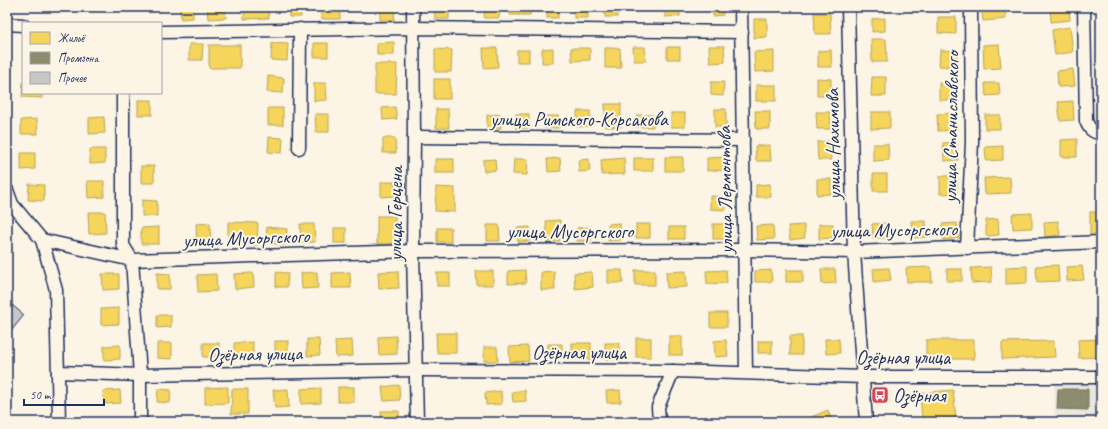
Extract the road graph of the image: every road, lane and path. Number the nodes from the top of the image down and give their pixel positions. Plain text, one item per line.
1 (413, 7) edge
2 (741, 7) edge
3 (848, 7) edge
4 (971, 7) edge
5 (1084, 7) edge
6 (7, 24) edge
7 (22, 25) edge
8 (413, 28) junction
9 (300, 29) junction
10 (162, 32) edge
11 (742, 32) junction
12 (123, 94) edge
13 (1101, 133) edge
14 (414, 137) junction
15 (743, 140) junction
16 (299, 148) dead end
17 (7, 190) edge
18 (42, 240) junction
19 (1101, 242) edge
20 (967, 248) junction
21 (744, 250) junction
22 (413, 251) junction
23 (854, 252) junction
24 (132, 260) junction
25 (416, 370) junction
26 (673, 371) junction
27 (58, 372) junction
28 (746, 372) junction
29 (140, 375) junction
30 (863, 376) junction
31 (1101, 377) edge
32 (59, 422) edge
33 (140, 422) edge
34 (417, 422) edge
35 (659, 422) edge
36 (866, 422) edge

1 - 8 street, улица Герцена
2 - 11 street, улица Лермонтова
3 - 23 street, улица Нахимова
4 - 20 street, улица Станиславского
5 - 13 street
6 - 7 street
8 - 9 street
8 - 11 street
8 - 14 street, улица Герцена
9 - 10 street
9 - 16 street
11 - 15 street, улица Лермонтова
12 - 24 street
14 - 15 street, улица Римского-Корсакова
14 - 22 street, улица Герцена
15 - 21 street, улица Лермонтова
17 - 18 street
18 - 24 street, улица Мусоргского
18 - 27 street
19 - 20 street, улица Мусоргского
20 - 23 street, улица Мусоргского
21 - 22 street, улица Мусоргского
21 - 23 street, улица Мусоргского
21 - 28 street, улица Лермонтова
22 - 24 street, улица Мусоргского
22 - 25 street, улица Герцена
23 - 30 street, улица Нахимова
24 - 29 street
25 - 26 street, Озёрная улица
25 - 29 street, Озёрная улица
25 - 34 street, улица Герцена
26 - 28 street, Озёрная улица
26 - 35 street
27 - 29 street, Озёрная улица
27 - 32 street
28 - 30 street, Озёрная улица
29 - 33 street
30 - 31 street, Озёрная улица
30 - 36 street, улица Нахимова

